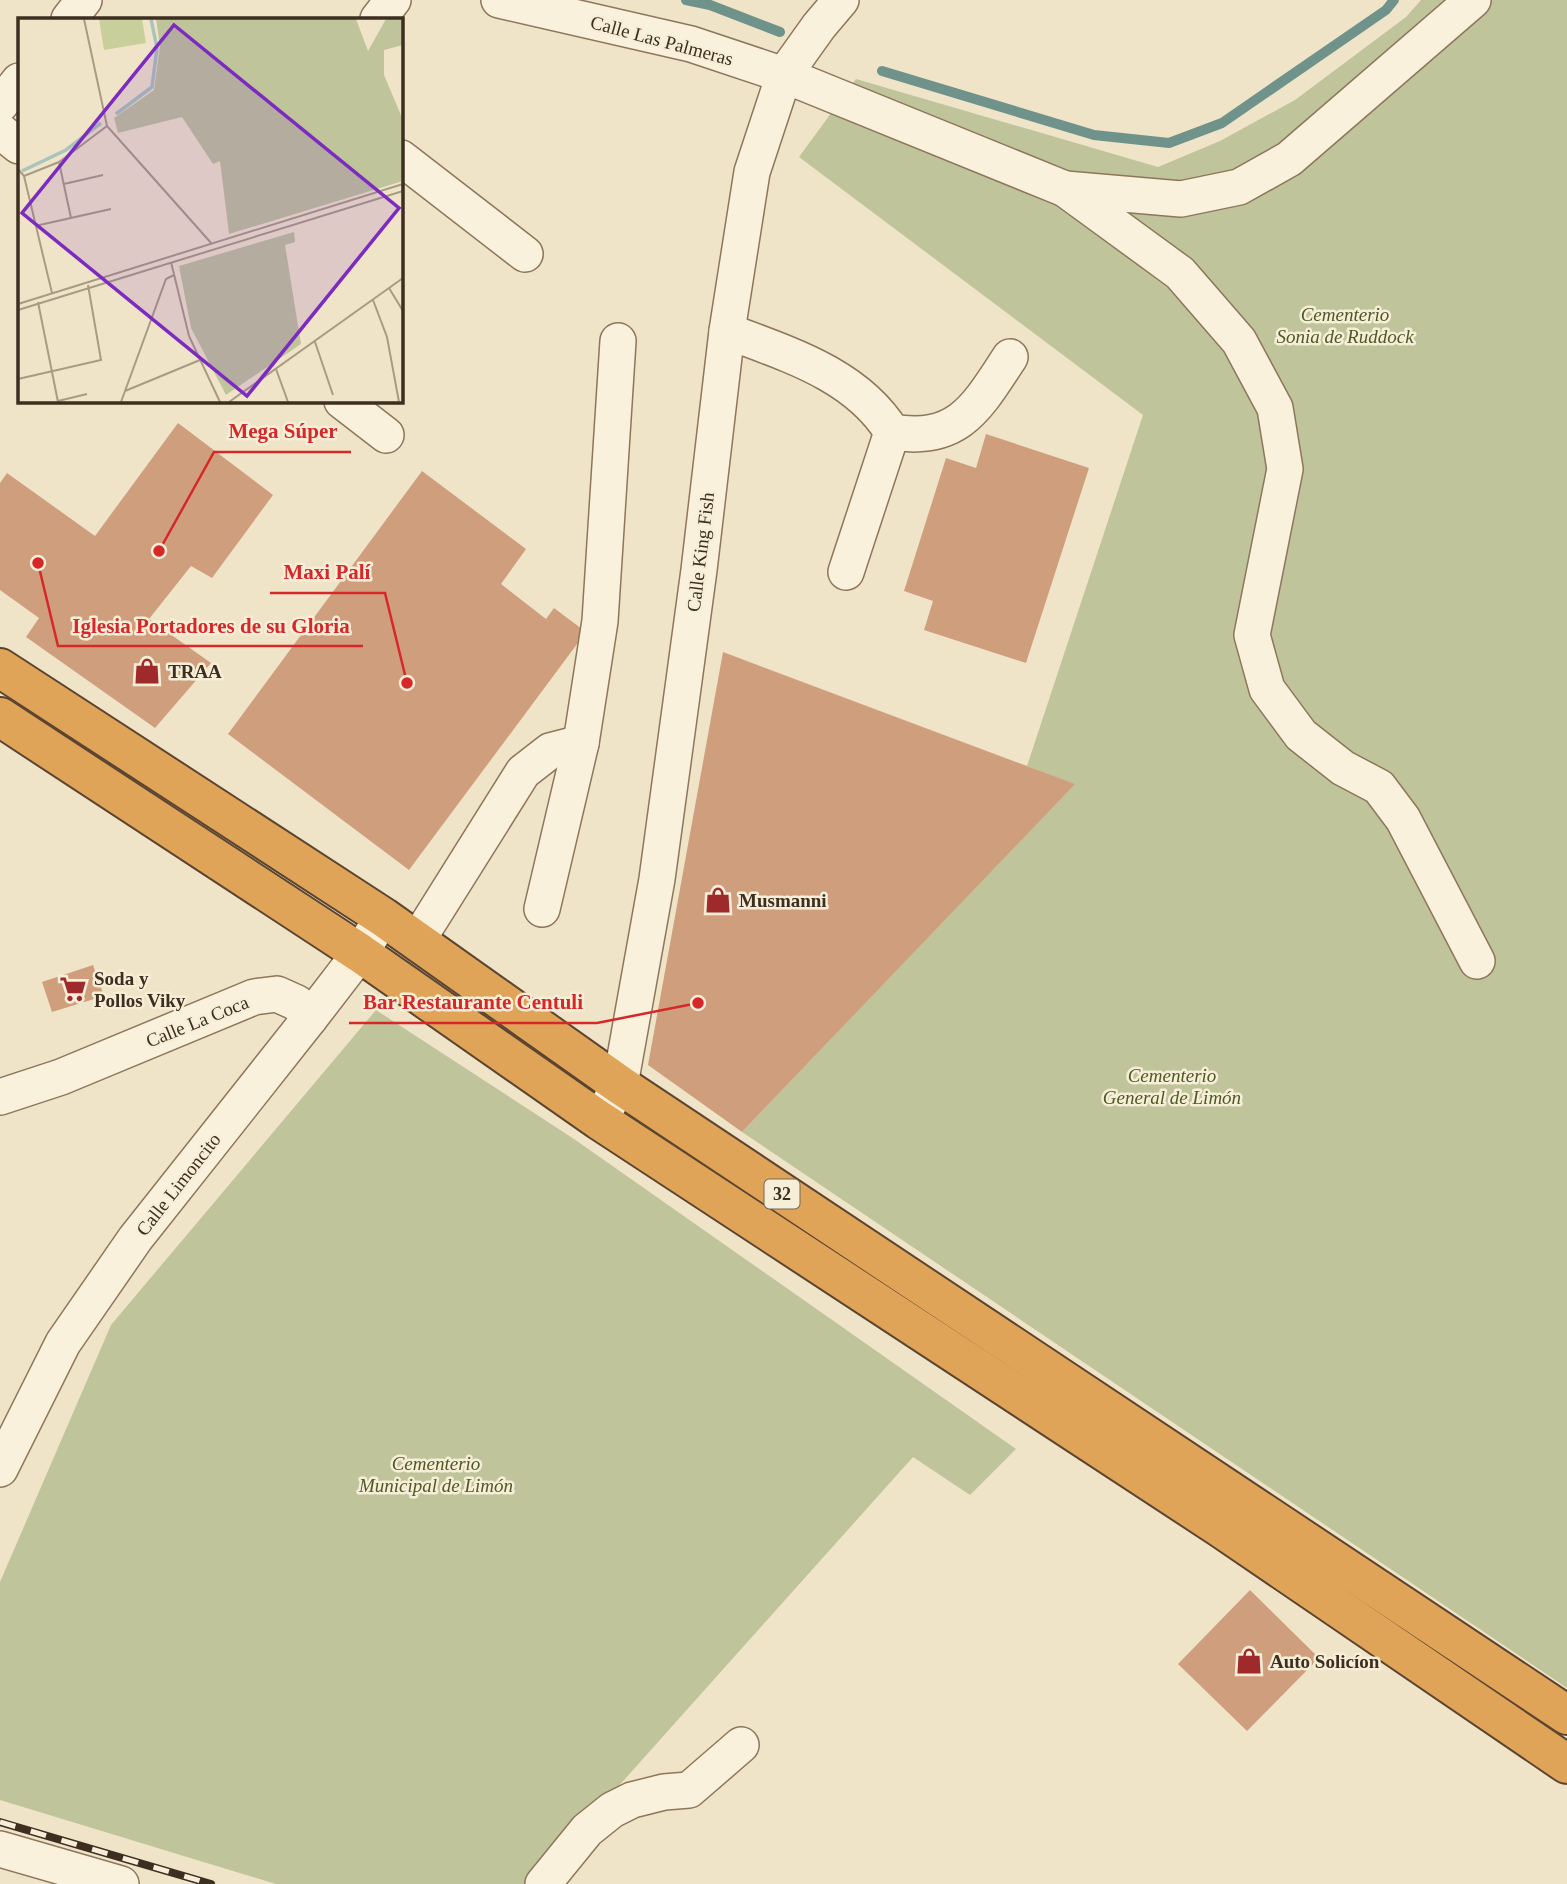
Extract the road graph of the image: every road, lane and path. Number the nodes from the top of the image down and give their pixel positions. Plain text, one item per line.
1 (84, 0) edge
2 (393, 0) edge
3 (499, 0) edge
4 (841, 0) edge
5 (1473, 0) edge
6 (70, 18) edge
7 (378, 18) edge
8 (784, 75) junction
9 (18, 82) edge
10 (0, 106) edge
11 (0, 131) edge
12 (18, 145) edge
13 (402, 159) edge
14 (1065, 189) junction
15 (525, 254) dead end
16 (727, 331) junction
17 (618, 341) dead end
18 (1010, 357) dead end
19 (343, 402) edge
20 (892, 432) junction
21 (386, 435) dead end
22 (846, 572) dead end
23 (0, 668) edge
24 (0, 717) edge
25 (581, 743) junction
26 (542, 909) dead end
27 (383, 917) junction
28 (417, 941) junction
29 (360, 953) junction
30 (1477, 961) dead end
31 (310, 1018) junction
32 (620, 1085) junction
33 (0, 1097) edge
34 (598, 1120) junction
35 (0, 1469) edge
36 (1567, 1716) edge
37 (741, 1745) dead end
38 (1567, 1764) edge
39 (0, 1849) edge
40 (121, 1884) edge
41 (543, 1884) edge

1 - 6 street
2 - 7 street
3 - 8 street, Calle Las Palmeras
4 - 8 street, Calle King Fish
5 - 14 street
8 - 14 street, Calle Las Palmeras
8 - 16 street, Calle King Fish
9 - 10 street
11 - 12 street
13 - 15 street
14 - 30 street
16 - 20 street
16 - 32 street, Calle King Fish
17 - 25 street
18 - 20 street
19 - 21 street
20 - 22 street
23 - 27 highway, 32
24 - 29 highway, 32
25 - 26 street
25 - 28 street
27 - 28 highway, 32
27 - 29 street, Calle Limoncito
28 - 32 highway, 32
29 - 31 street, Calle Limoncito
29 - 34 highway, 32
31 - 33 street, Calle La Coca
31 - 35 street, Calle Limoncito
32 - 34 street, Calle King Fish
32 - 36 highway, 32
34 - 38 highway, 32
37 - 41 street
39 - 40 street

